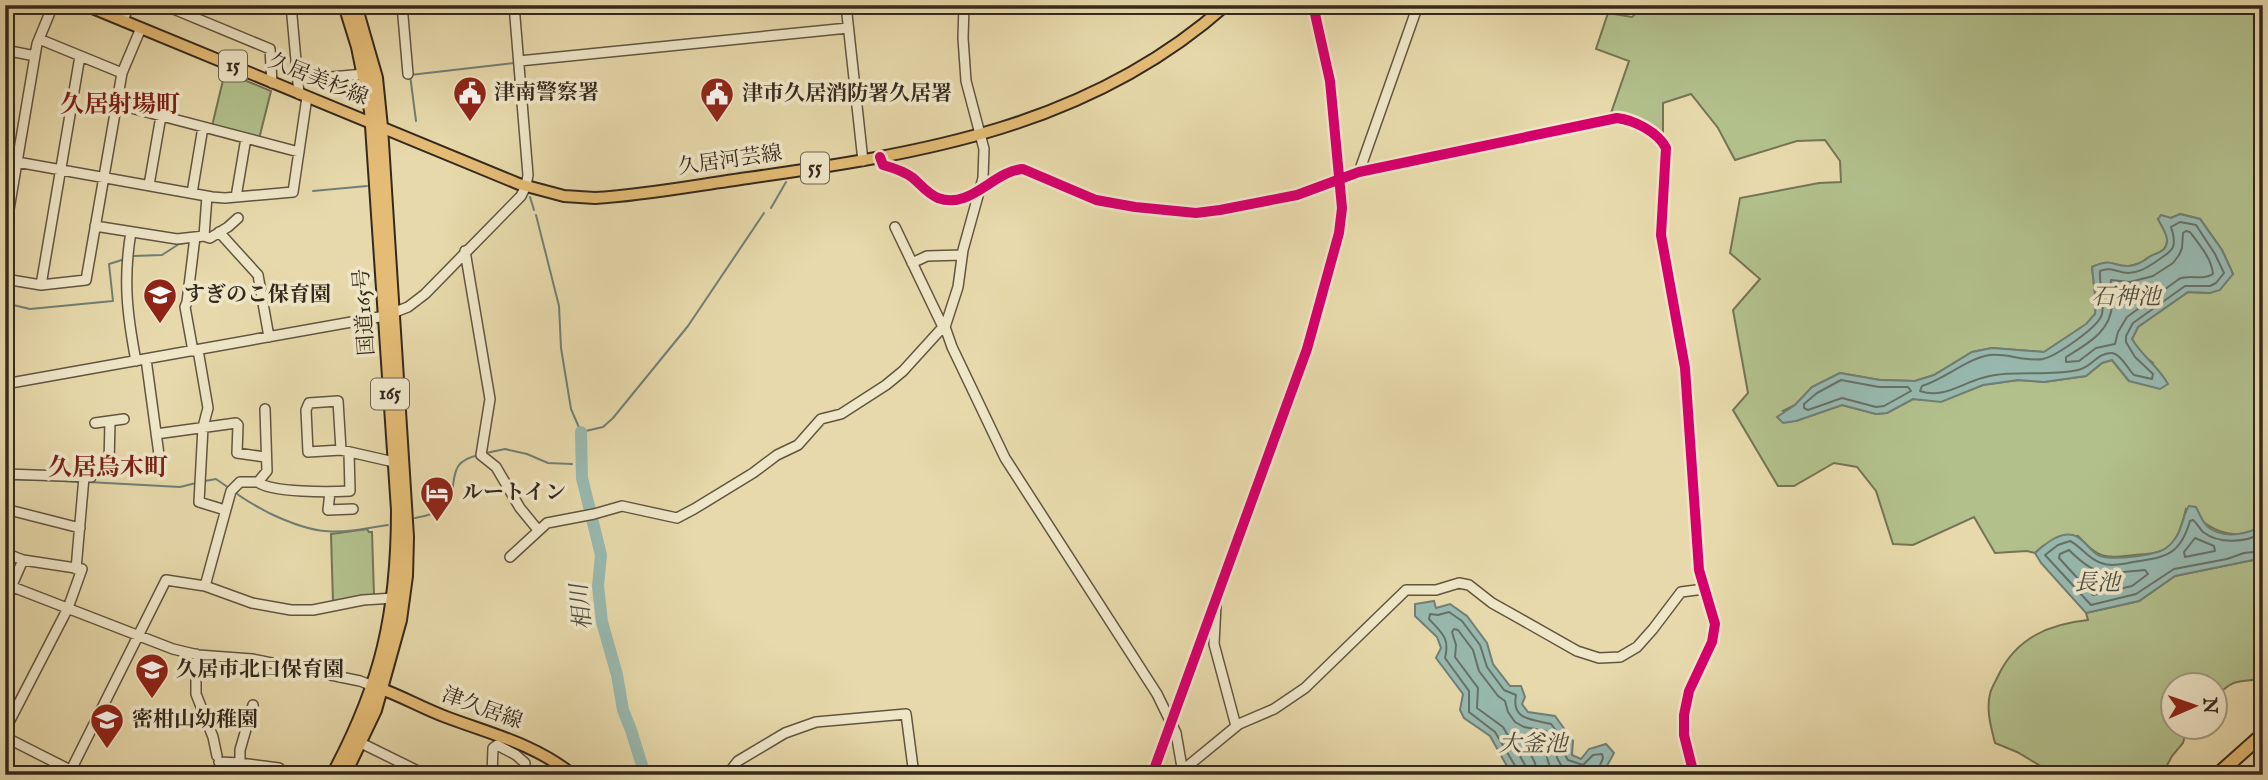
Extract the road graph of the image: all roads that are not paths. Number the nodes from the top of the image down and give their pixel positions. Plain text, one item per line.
1 (53, 5) edge
2 (85, 5) edge
3 (129, 5) edge
4 (291, 5) edge
5 (345, 5) edge
6 (355, 5) edge
7 (402, 5) edge
8 (514, 5) edge
9 (846, 5) edge
10 (964, 5) edge
11 (1226, 5) edge
12 (1313, 5) edge
13 (1418, 5) edge
14 (166, 6) edge
15 (123, 21) junction
16 (141, 28) junction
17 (848, 28) junction
18 (39, 38) junction
19 (5, 50) edge
20 (35, 55) junction
21 (80, 56) junction
22 (519, 61) junction
23 (122, 73) junction
24 (364, 74) junction
25 (408, 74) dead end
26 (298, 80) junction
27 (272, 82) junction
28 (303, 95) junction
29 (116, 104) junction
30 (161, 116) junction
31 (377, 125) junction
32 (203, 127) junction
33 (979, 135) junction
34 (246, 138) junction
35 (299, 152) junction
36 (880, 157) junction
37 (863, 161) junction
38 (17, 162) junction
39 (60, 170) junction
40 (1359, 172) junction
41 (10, 176) edge
42 (104, 178) junction
43 (1339, 180) junction
44 (149, 185) junction
45 (526, 186) junction
46 (982, 188) junction
47 (192, 193) junction
48 (207, 196) junction
49 (236, 197) junction
50 (237, 218) dead end
51 (95, 226) junction
52 (895, 227) dead end
53 (131, 232) junction
54 (219, 232) junction
55 (5, 233) edge
56 (198, 239) junction
57 (465, 251) junction
58 (962, 255) junction
59 (912, 263) junction
60 (5, 279) edge
61 (41, 285) junction
62 (390, 315) junction
63 (944, 327) junction
64 (269, 337) junction
65 (195, 350) junction
66 (141, 360) junction
67 (5, 384) edge
68 (265, 409) dead end
69 (124, 419) dead end
70 (110, 421) junction
71 (95, 423) dead end
72 (203, 427) junction
73 (156, 434) junction
74 (345, 451) junction
75 (265, 457) junction
76 (394, 462) junction
77 (109, 464) junction
78 (5, 474) edge
79 (84, 477) junction
80 (258, 482) junction
81 (330, 492) junction
82 (5, 509) edge
83 (353, 509) dead end
84 (225, 510) junction
85 (80, 528) junction
86 (538, 530) junction
87 (5, 553) edge
88 (510, 557) dead end
89 (23, 560) junction
90 (76, 569) junction
91 (9, 585) edge
92 (205, 586) junction
93 (1704, 589) junction
94 (394, 598) junction
95 (1215, 600) junction
96 (5, 601) edge
97 (68, 608) junction
98 (139, 635) junction
99 (196, 654) junction
100 (378, 687) junction
101 (253, 705) dead end
102 (1170, 723) junction
103 (1236, 726) junction
104 (5, 730) edge
105 (2263, 734) edge
106 (5, 737) edge
107 (361, 743) junction
108 (240, 763) junction
109 (76, 773) edge
110 (1183, 773) edge
111 (242, 775) edge
112 (281, 775) edge
113 (333, 775) edge
114 (344, 775) edge
115 (426, 775) edge
116 (492, 775) edge
117 (524, 775) edge
118 (573, 775) edge
119 (727, 775) edge
120 (914, 775) edge
121 (1152, 775) edge
122 (1694, 775) edge
123 (2217, 775) edge

1 - 18 street
2 - 15 main road, 久居美杉線 / 15
3 - 15 street
4 - 26 street
5 - 24 highway, 国道165号 / 165
6 - 31 highway, 国道165号 / 165
7 - 25 street
8 - 22 street
9 - 17 street
10 - 33 street
11 - 33 main road, 久居河芸線 / 55
12 - 43 street
13 - 40 street
14 - 27 street
15 - 16 main road, 久居美杉線 / 15
16 - 23 street
16 - 27 main road, 久居美杉線 / 15
17 - 22 street
17 - 37 street
18 - 20 street
18 - 21 street
19 - 20 street
20 - 38 street
21 - 23 street
21 - 39 street
22 - 45 street
23 - 29 street
24 - 26 street
24 - 31 highway, 国道165号 / 165
26 - 28 street
27 - 28 main road, 久居美杉線 / 15
28 - 31 main road, 久居美杉線 / 15
28 - 35 street
29 - 30 street
29 - 42 street
30 - 32 street
30 - 44 street
31 - 45 main road, 久居河芸線 / 55
31 - 62 highway, 国道165号 / 165
32 - 34 street
32 - 47 street
33 - 36 main road, 久居河芸線 / 55
33 - 46 street
34 - 35 street
34 - 49 street
35 - 49 street
36 - 37 main road, 久居河芸線 / 55
36 - 46 street
37 - 45 main road, 久居河芸線 / 55
38 - 39 street
38 - 41 street
39 - 42 street
39 - 61 street
40 - 43 street
40 - 93 street
41 - 55 street
42 - 44 street
42 - 51 street
43 - 46 street
43 - 95 street
44 - 47 street
45 - 57 street
46 - 58 street
47 - 48 street
48 - 49 street
48 - 56 street
50 - 54 street
51 - 53 street
51 - 61 street
52 - 59 street
53 - 56 street
53 - 66 street
54 - 56 street
54 - 64 street
56 - 65 street
57 - 62 street
57 - 86 street
58 - 59 street
58 - 63 street
59 - 63 street
60 - 61 street
62 - 64 street
62 - 76 highway, 国道165号 / 165
62 - 100 highway, 国道165号 / 165
63 - 86 street
63 - 102 street
64 - 65 street
65 - 66 street
65 - 72 street
66 - 67 street
66 - 73 street
68 - 75 street
69 - 70 street
70 - 71 street
70 - 77 street
72 - 73 street
72 - 75 street
72 - 84 street
73 - 77 street
74 - 74 street
74 - 76 street
74 - 81 street
75 - 80 street
76 - 94 highway, 国道165号 / 165
77 - 79 street
78 - 79 street
79 - 85 street
80 - 81 street
80 - 84 street
81 - 83 street
82 - 85 street
84 - 92 street
85 - 90 street
86 - 88 street
87 - 89 street
89 - 90 street
89 - 91 street
90 - 97 street
91 - 96 street
91 - 97 street
92 - 94 street
92 - 98 street
93 - 103 street
93 - 122 street
94 - 100 highway, 国道165号 / 165
95 - 102 street
95 - 103 street
97 - 98 street
97 - 104 street
98 - 99 street
98 - 109 street
99 - 100 street
99 - 108 street
100 - 107 highway, 国道165号 / 165
100 - 113 highway, 国道165号 / 165
100 - 118 main road, 津久居線
101 - 108 street
102 - 110 street
102 - 121 street
103 - 110 street
105 - 123 highway
106 - 109 street
107 - 114 highway, 国道165号 / 165
107 - 115 street
108 - 111 street
108 - 112 street
116 - 117 street
119 - 120 street

